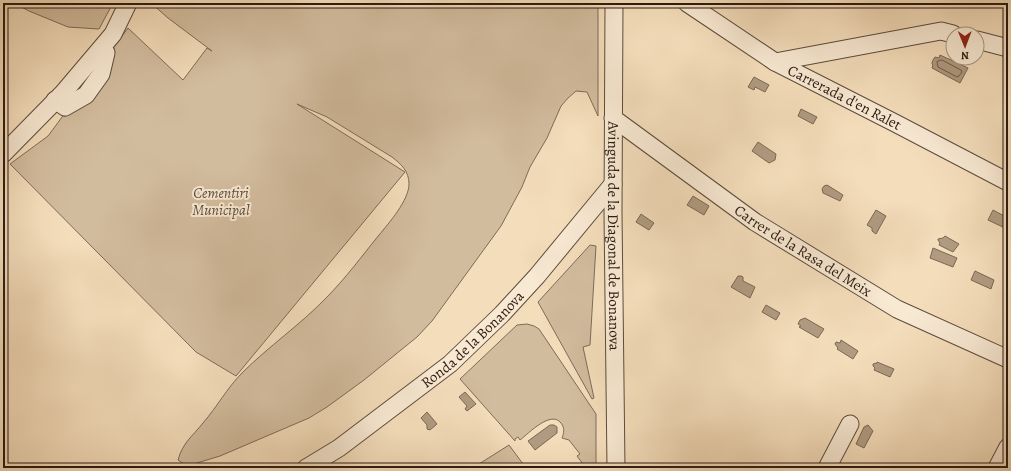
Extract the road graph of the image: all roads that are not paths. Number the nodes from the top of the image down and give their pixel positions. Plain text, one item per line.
1 (128, 3) edge
2 (614, 3) edge
3 (687, 3) edge
4 (945, 32) edge
5 (985, 42) edge
6 (1008, 48) edge
7 (775, 62) junction
8 (613, 118) junction
9 (3, 154) edge
10 (1008, 182) edge
11 (613, 184) junction
12 (1008, 359) edge
13 (850, 424) dead end
14 (1008, 447) edge
15 (306, 468) edge
16 (616, 468) edge
17 (827, 468) edge
18 (997, 468) edge

1 - 9 street
2 - 8 street, Avinguda de la Diagonal de Bonanova
3 - 7 street, Carrerada d'en Ralet
4 - 7 street
5 - 6 street
7 - 10 street, Carrerada d'en Ralet
8 - 11 street, Avinguda de la Diagonal de Bonanova
8 - 12 street, Carrer de la Rasa del Meix
11 - 15 street, Ronda de la Bonanova
11 - 16 street, Avinguda de la Diagonal de Bonanova
13 - 17 street
14 - 18 street

